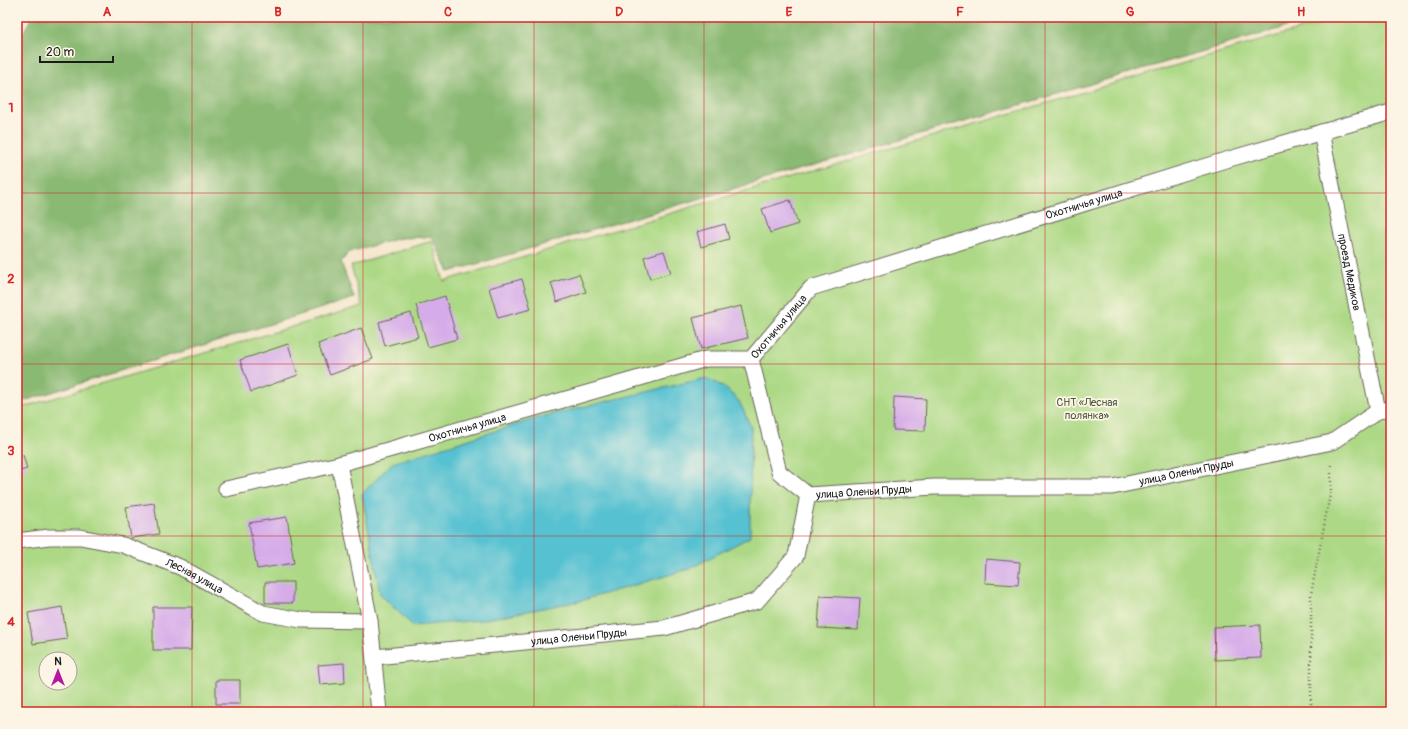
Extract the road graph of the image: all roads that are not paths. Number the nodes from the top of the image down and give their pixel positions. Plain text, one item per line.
1 (1391, 112) edge
2 (1321, 132) junction
3 (751, 359) junction
4 (1384, 410) edge
5 (339, 464) junction
6 (226, 489) dead end
7 (808, 495) junction
8 (17, 541) edge
9 (370, 621) junction
10 (375, 657) junction
11 (379, 712) edge

1 - 2 lane, Охотничья улица
2 - 3 lane, Охотничья улица
2 - 4 lane, проезд Медиков
3 - 5 lane, Охотничья улица
3 - 7 lane
4 - 7 lane, улица Оленьи Пруды
5 - 6 lane, Охотничья улица
5 - 9 lane
7 - 10 lane, улица Оленьи Пруды
8 - 9 lane, Лесная улица
9 - 10 lane
10 - 11 lane

